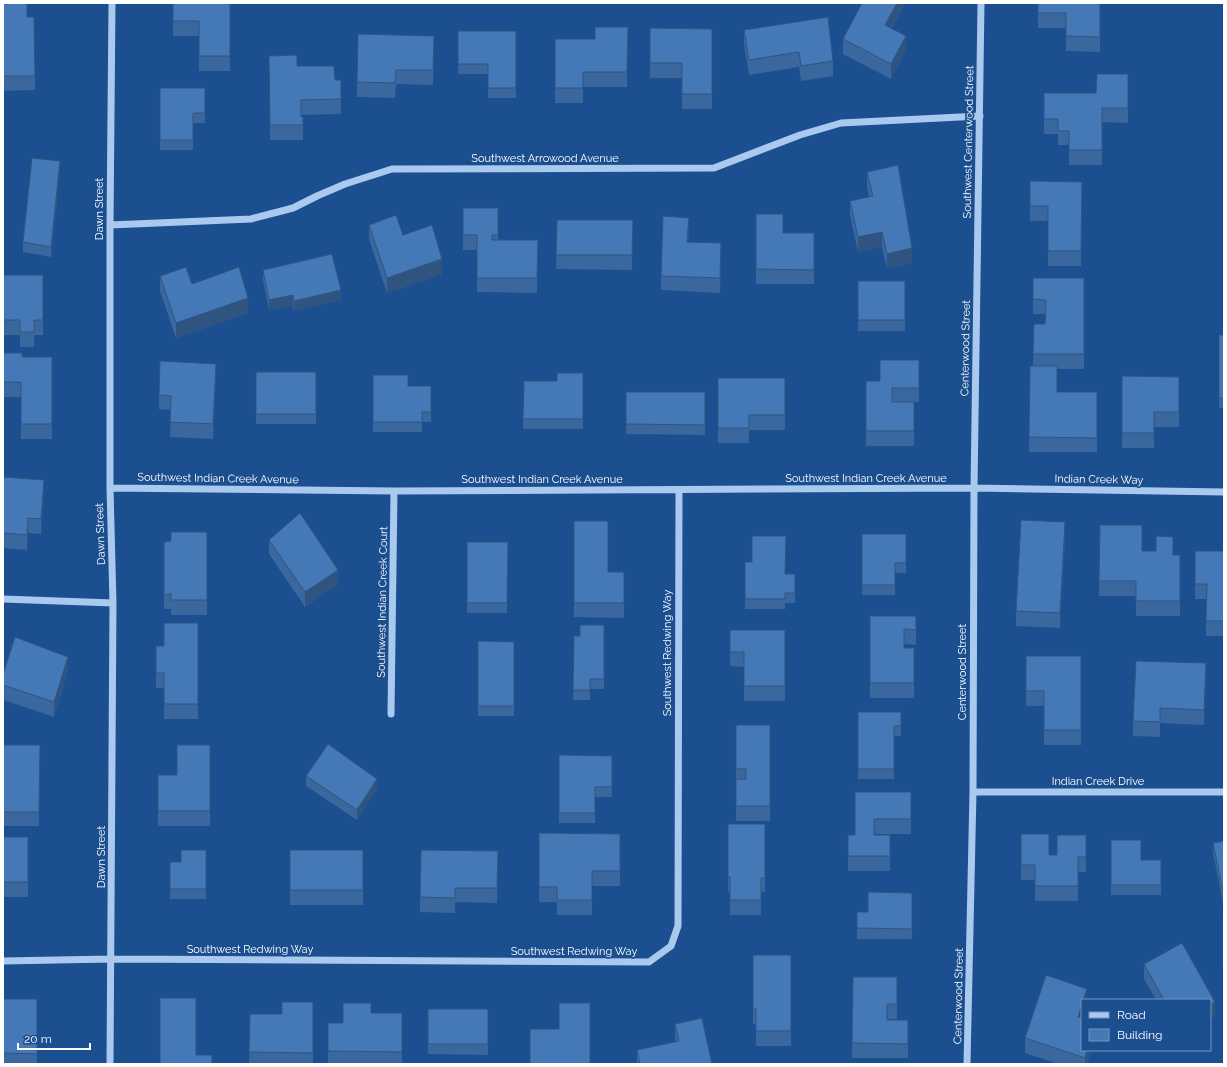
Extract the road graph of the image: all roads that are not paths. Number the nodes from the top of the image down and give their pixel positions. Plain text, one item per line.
1 (112, 3) edge
2 (981, 3) edge
3 (980, 116) junction
4 (110, 225) junction
5 (977, 281) joint
6 (110, 488) junction
7 (974, 488) junction
8 (679, 490) junction
9 (394, 491) junction
10 (1224, 492) edge
11 (3, 599) edge
12 (113, 603) junction
13 (391, 714) dead end
14 (973, 792) junction
15 (1224, 792) edge
16 (111, 959) junction
17 (3, 961) edge
18 (110, 1064) edge
19 (967, 1064) edge

1 - 4 street, Dawn Street
2 - 3 street, Southwest Centerwood Street
3 - 4 street, Southwest Arrowood Avenue
3 - 5 street, Southwest Centerwood Street
4 - 6 street, Dawn Street
5 - 7 street, Centerwood Street
6 - 9 street, Southwest Indian Creek Avenue
6 - 12 street, Dawn Street
7 - 8 street, Southwest Indian Creek Avenue
7 - 10 street, Indian Creek Way
7 - 14 street, Centerwood Street
8 - 9 street, Southwest Indian Creek Avenue
8 - 16 street, Southwest Redwing Way
9 - 13 street, Southwest Indian Creek Court
11 - 12 street
12 - 16 street, Dawn Street
14 - 15 street, Indian Creek Drive
14 - 19 street, Centerwood Street
16 - 17 street, Southwest Redwing Way
16 - 18 street, Dawn Street

